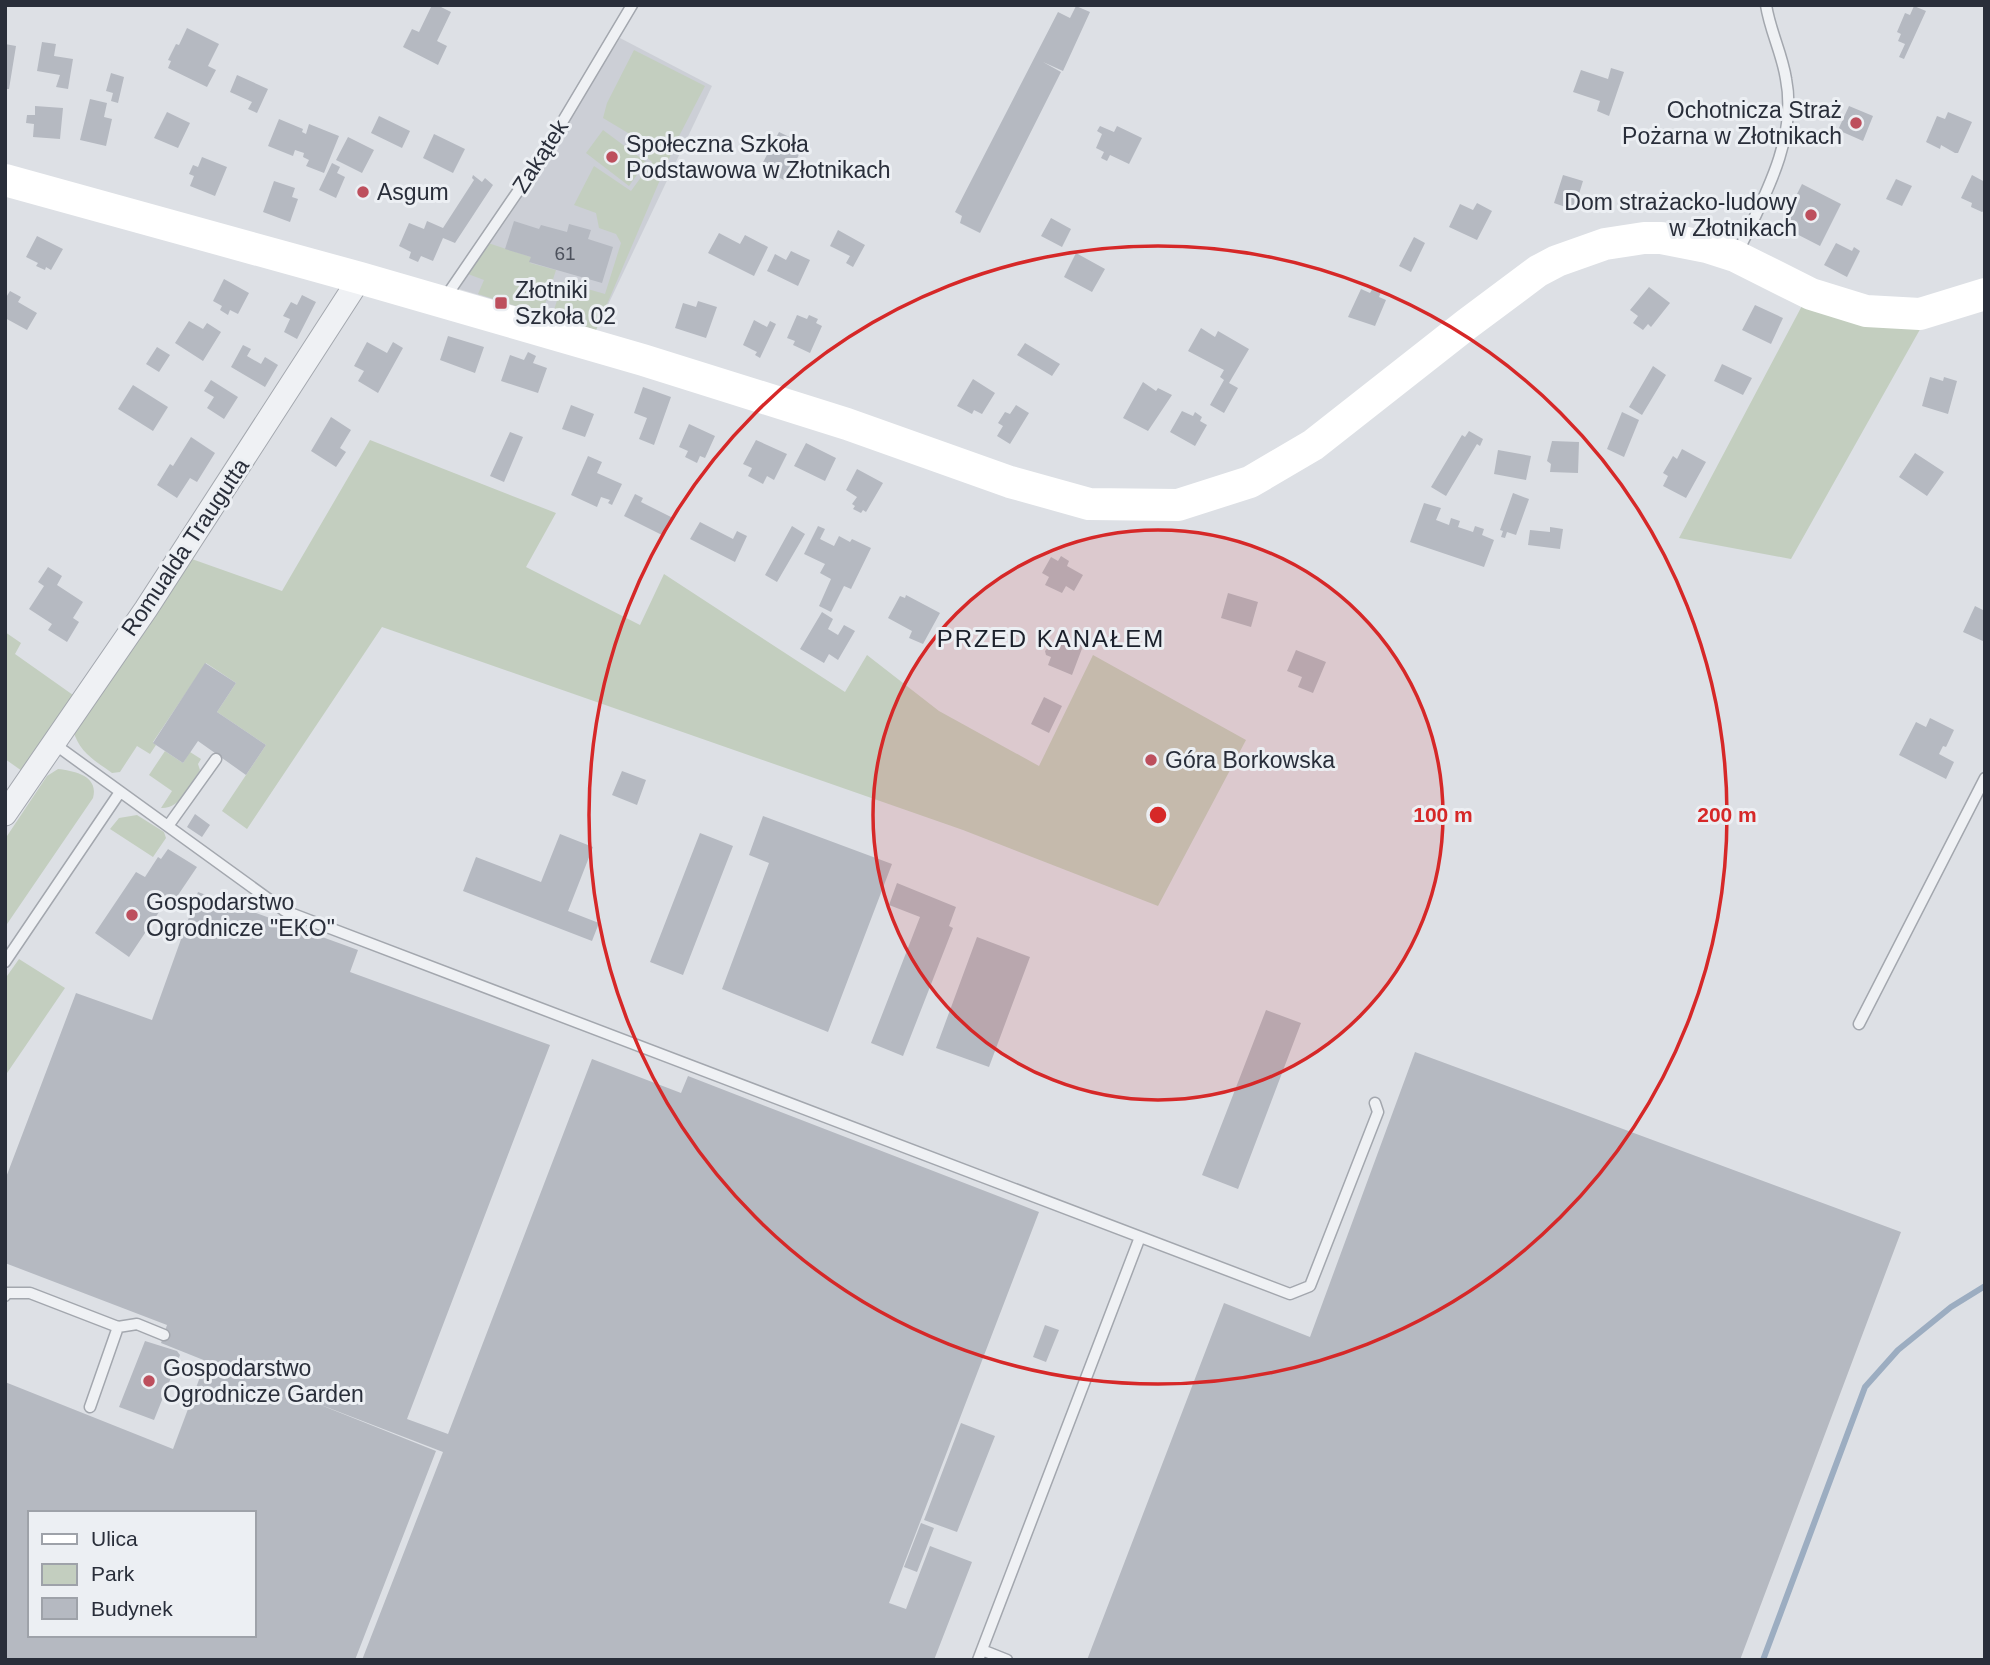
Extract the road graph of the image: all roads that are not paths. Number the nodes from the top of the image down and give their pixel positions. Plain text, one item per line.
1 (632, 5) edge
2 (1766, 5) edge
3 (5, 180) edge
4 (1735, 256) junction
5 (360, 278) junction
6 (1985, 294) edge
7 (442, 303) junction
8 (52, 742) junction
9 (216, 759) dead end
10 (1985, 778) edge
11 (120, 792) junction
12 (5, 814) edge
13 (168, 826) junction
14 (5, 962) edge
15 (1859, 1024) dead end
16 (1375, 1103) dead end
17 (1140, 1237) junction
18 (5, 1296) edge
19 (118, 1327) junction
20 (164, 1335) dead end
21 (90, 1407) dead end
22 (980, 1655) edge
23 (1007, 1660) edge

1 - 7 lane, Zakątek
2 - 4 lane
3 - 5 street
4 - 6 street
4 - 7 street
5 - 7 street
5 - 8 street, Romualda Traugutta
8 - 11 lane
8 - 12 street, Romualda Traugutta
9 - 13 lane
10 - 15 lane
11 - 13 lane
11 - 14 lane
13 - 17 lane
16 - 17 lane
17 - 22 lane
18 - 19 lane
19 - 20 lane
19 - 21 lane
22 - 23 lane

